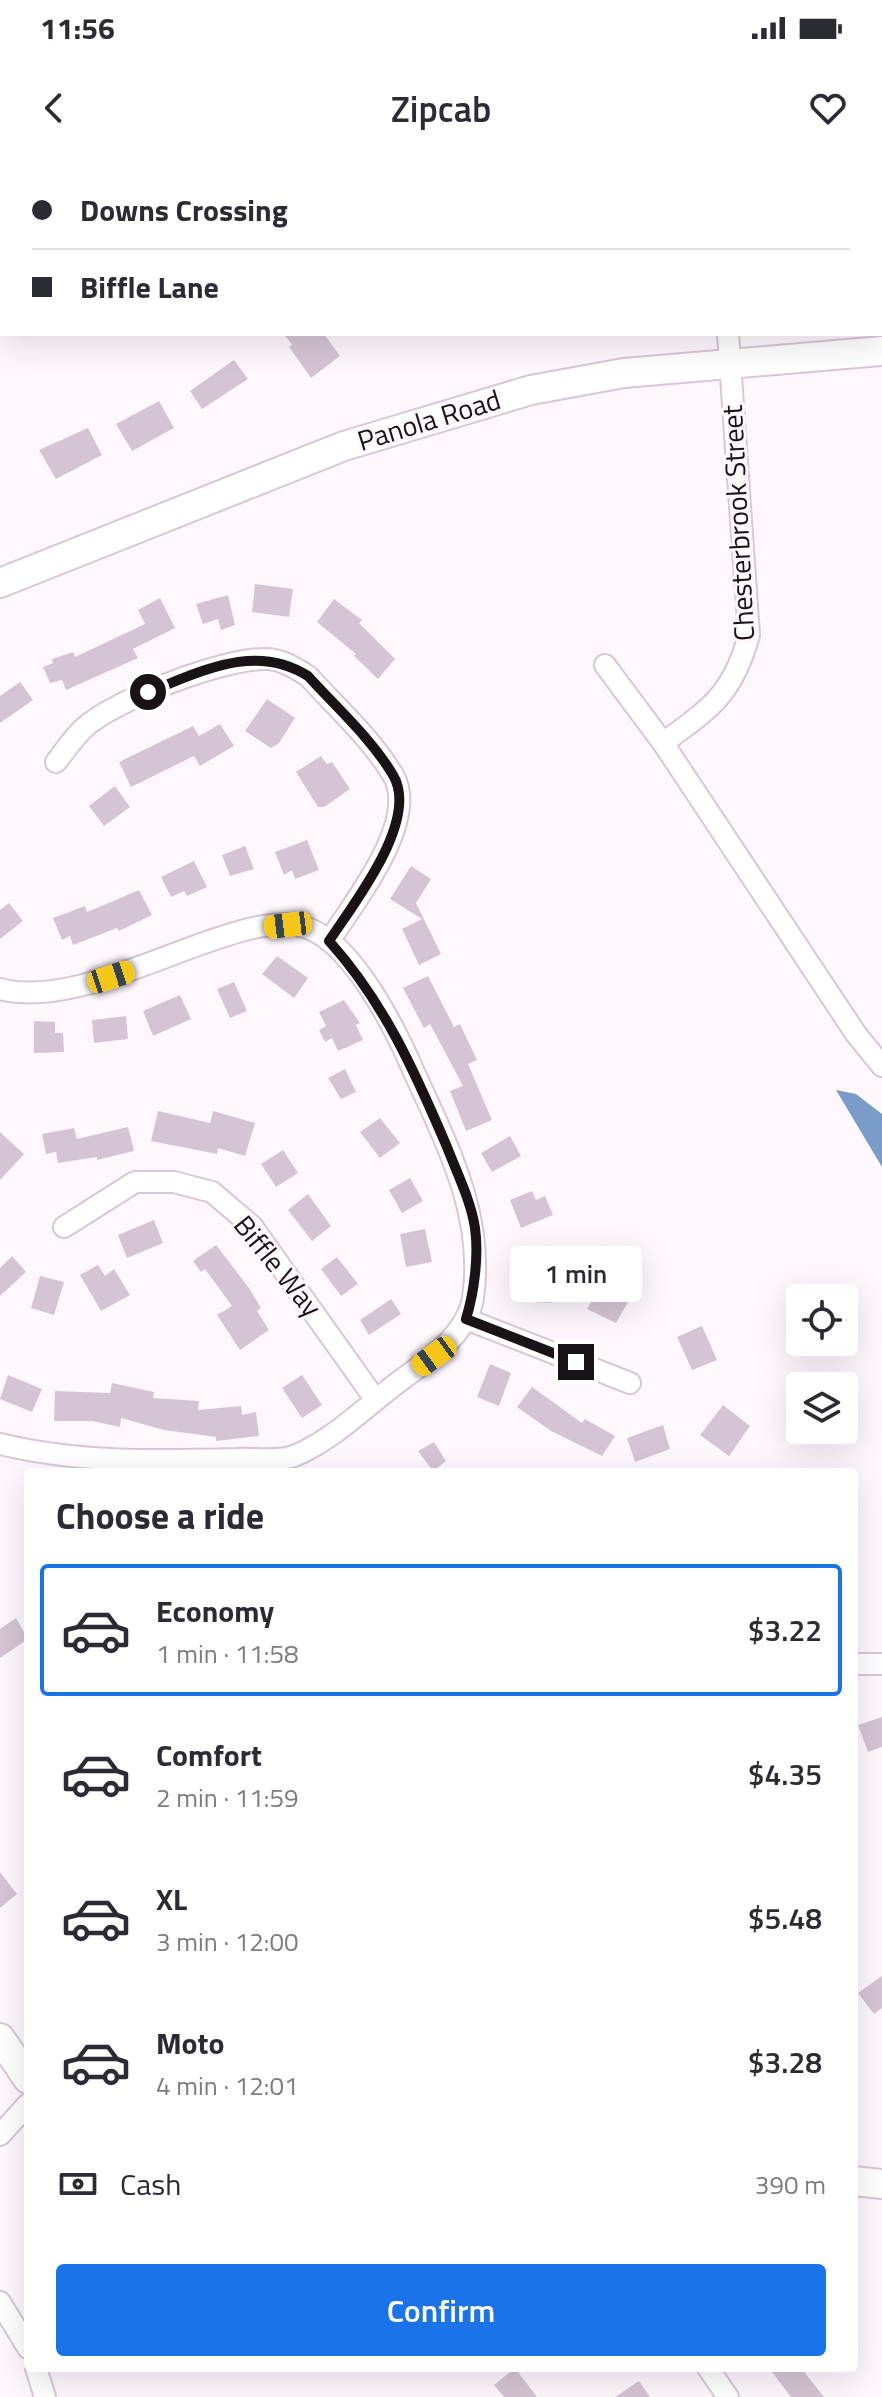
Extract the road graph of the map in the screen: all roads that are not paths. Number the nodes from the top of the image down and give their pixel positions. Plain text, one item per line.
1 (728, 336) edge
2 (882, 351) edge
3 (731, 364) junction
4 (0, 583) edge
5 (605, 665) dead end
6 (663, 743) junction
7 (56, 762) dead end
8 (329, 941) junction
9 (0, 989) edge
10 (882, 1066) edge
11 (64, 1227) dead end
12 (466, 1319) junction
13 (630, 1383) dead end
14 (375, 1399) junction
15 (0, 1444) edge
16 (66, 1463) edge
17 (858, 1664) edge
18 (882, 1664) edge
19 (0, 2038) edge
20 (24, 2073) edge
21 (24, 2108) edge
22 (0, 2135) edge
23 (858, 2181) edge
24 (882, 2184) edge
25 (0, 2302) edge
26 (24, 2341) edge
27 (37, 2372) edge
28 (711, 2372) edge
29 (45, 2397) edge
30 (728, 2397) edge

1 - 3 street, Chesterbrook Street
2 - 3 main road, Panola Road
3 - 4 main road, Panola Road
3 - 6 street, Chesterbrook Street
5 - 6 street
6 - 10 street
7 - 8 street
8 - 9 street
8 - 12 street
11 - 14 street, Biffle Way
12 - 13 street
12 - 14 street
14 - 16 street
15 - 16 street
17 - 18 street
19 - 20 main road
21 - 22 street
23 - 24 main road
25 - 26 street
27 - 29 street
28 - 30 street

